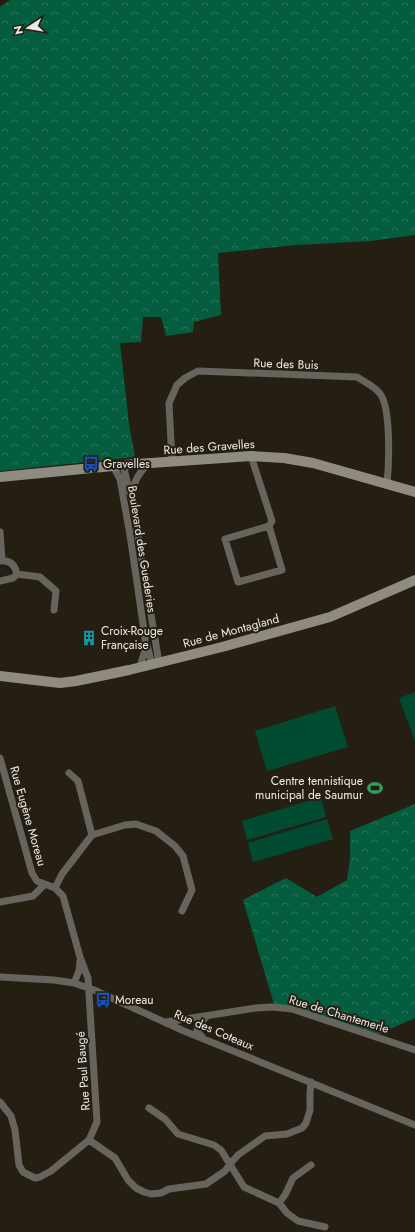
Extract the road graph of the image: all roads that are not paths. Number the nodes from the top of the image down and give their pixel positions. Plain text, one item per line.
1 (251, 456) junction
2 (172, 462) junction
3 (148, 464) junction
4 (118, 466) junction
5 (0, 477) edge
6 (387, 484) junction
7 (415, 492) edge
8 (132, 499) junction
9 (269, 526) junction
10 (0, 532) edge
11 (1, 560) edge
12 (17, 574) junction
13 (415, 580) edge
14 (0, 581) edge
15 (54, 610) dead end
16 (145, 637) junction
17 (155, 664) junction
18 (140, 667) junction
19 (0, 676) edge
20 (0, 758) edge
21 (70, 773) dead end
22 (92, 835) junction
23 (44, 885) junction
24 (55, 888) junction
25 (0, 902) edge
26 (182, 912) dead end
27 (80, 957) junction
28 (0, 977) edge
29 (74, 983) junction
30 (88, 987) junction
31 (207, 1016) junction
32 (196, 1018) junction
33 (165, 1022) junction
34 (186, 1031) junction
35 (203, 1038) junction
36 (415, 1050) edge
37 (311, 1082) junction
38 (0, 1102) edge
39 (148, 1108) dead end
40 (415, 1125) edge
41 (89, 1140) junction
42 (230, 1164) junction
43 (311, 1165) dead end
44 (279, 1203) junction
45 (325, 1227) dead end

1 - 2 street, Rue des Gravelles
1 - 6 street, Rue des Gravelles
1 - 9 street
2 - 3 street, Rue des Gravelles
2 - 6 street, Rue des Buis
3 - 4 street, Rue des Gravelles
3 - 8 street, Boulevard des Guederies
4 - 5 street, Rue des Gravelles
4 - 8 street, Boulevard des Guederies
4 - 16 street, Boulevard des Guederies
6 - 7 street, Rue des Gravelles
8 - 17 street, Boulevard des Guederies
9 - 9 street
10 - 11 street
11 - 12 street
12 - 14 street
12 - 15 street
13 - 17 street, Rue de Montagland
16 - 17 street, Boulevard des Guederies
16 - 18 street, Boulevard des Guederies
17 - 18 street, Rue de Montagland
18 - 19 street, Rue de Montagland
20 - 23 street, Rue Eugène Moreau
21 - 22 street
22 - 24 street
22 - 26 street
23 - 24 street
23 - 25 street
24 - 27 street
27 - 29 street
27 - 30 street
28 - 29 street, Rue des Coteaux
29 - 30 street, Rue des Coteaux
30 - 33 street, Rue des Coteaux
30 - 41 street, Rue Paul Baugé
31 - 32 street, Rue de Chantemerle
31 - 34 street, Rue de Chantemerle
31 - 35 street
31 - 36 street, Rue de Chantemerle
32 - 33 street, Rue de Chantemerle
32 - 34 street
33 - 34 street, Rue des Coteaux
34 - 35 street, Rue des Coteaux
35 - 37 street, Rue des Coteaux
37 - 40 street, Rue des Coteaux
37 - 42 street
38 - 41 street, Rue Paul Baugé
39 - 42 street
41 - 42 street
42 - 44 street
43 - 44 street
44 - 45 street

